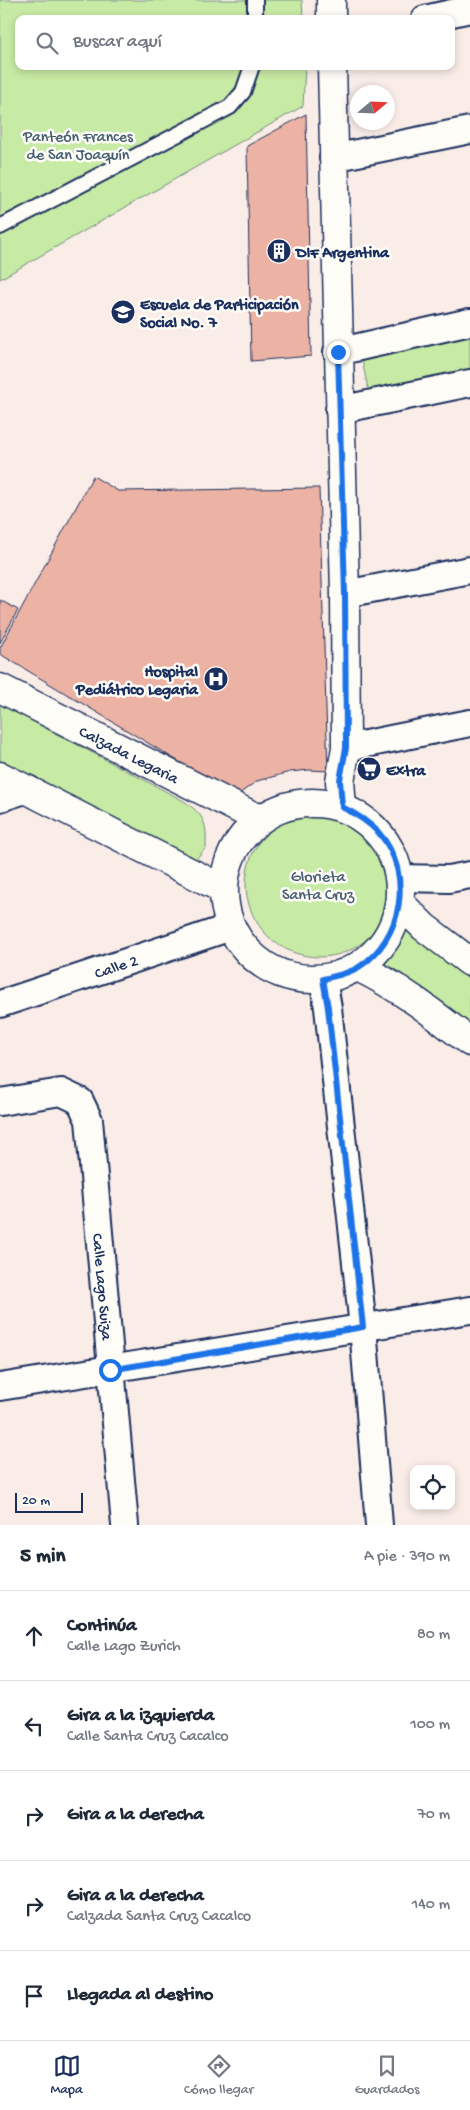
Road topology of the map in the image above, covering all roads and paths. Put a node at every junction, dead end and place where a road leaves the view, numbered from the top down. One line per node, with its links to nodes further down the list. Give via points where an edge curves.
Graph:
1 (255, 0): 4 (lane)
2 (331, 0): 5 (main road)
3 (470, 9): 6 (street)
4 (254, 15)
5 (331, 15)
6 (443, 15)
7 (251, 70): 11 (lane, via 243,92 230,107)
8 (332, 70): 10 (main road)
9 (470, 130): 10 (street)
10 (333, 158): 13 (main road)
11 (0, 227)
12 (470, 322): 13 (street)
13 (338, 352): 15 (main road)
14 (470, 383): 15 (street)
15 (339, 410): 17 (main road)
16 (470, 570): 17 (street)
17 (345, 594): 20 (main road)
18 (0, 688): 25 (main road, Calzada Legaria)
19 (470, 723): 20 (street)
20 (346, 748): 23 (main road)
21 (0, 776): 22 (main road)
22 (28, 789): 24 (street); 27 (main road)
23 (334, 796): 25 (main road, via 288,805); 28 (main road, via 380,834 396,862)
24 (0, 798)
25 (259, 819): 27 (main road, via 233,850)
26 (470, 875): 28 (street)
27 (223, 889): 29 (main road)
28 (399, 891): 30 (main road, via 424,927); 31 (main road, via 395,922 386,940)
29 (231, 927): 32 (main road, via 246,951 269,968 295,978); 33 (street, Calle 2)
30 (470, 962)
31 (358, 967): 32 (main road); 34 (main road, via 408,994)
32 (323, 979): 37 (street)
33 (0, 1004)
34 (470, 1042)
35 (0, 1102): 38 (street, Calle Lago Suiza, via 61,1092 80,1101 89,1120)
36 (470, 1310): 37 (street)
37 (363, 1327): 38 (street); 41 (street)
38 (110, 1370): 39 (street); 40 (street, Calle Lago Suiza)
39 (0, 1387)
40 (125, 1525)
41 (379, 1525)

